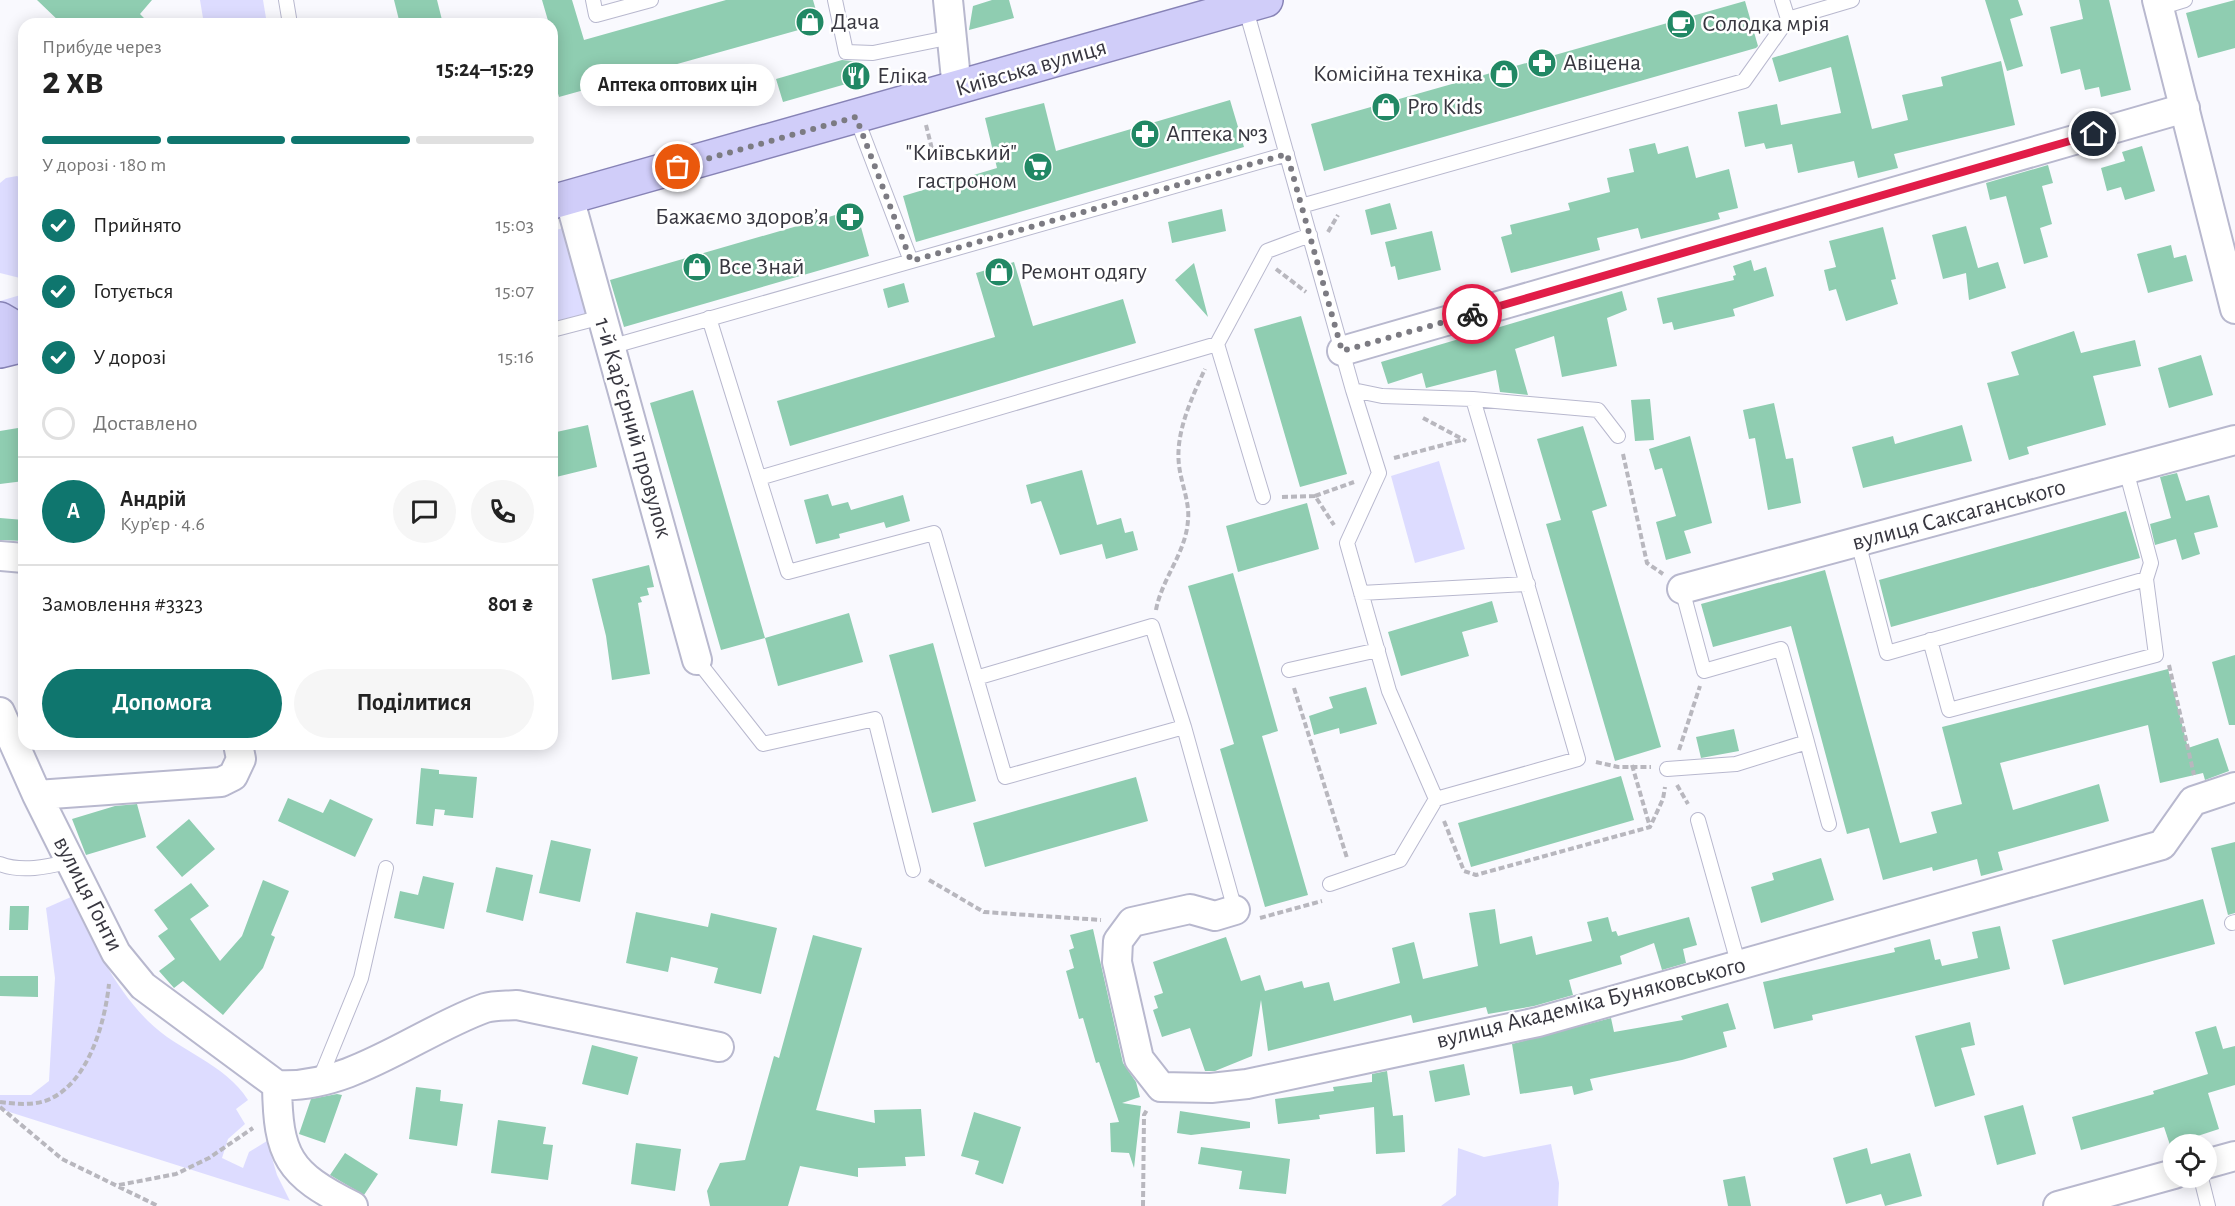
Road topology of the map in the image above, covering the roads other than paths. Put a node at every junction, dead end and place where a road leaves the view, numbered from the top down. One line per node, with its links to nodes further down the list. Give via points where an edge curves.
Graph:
1 (286, 0): 10 (lane)
2 (593, 0): 3 (lane, via 596,15)
3 (651, 0)
4 (835, 0): 12 (lane, via 846,52 873,53)
5 (948, 0): 12 (street)
6 (1782, 0): 11 (lane)
7 (1852, 0): 11 (lane)
8 (1259, 2): 13 (main road, Київська вулиця); 16 (lane)
9 (2167, 3): 14 (street)
10 (289, 18)
11 (1788, 19): 19 (lane, via 1744,81)
12 (952, 37): 13 (street)
13 (957, 89): 15 (main road, Київська вулиця)
14 (2185, 108): 22 (street); 32 (street)
15 (856, 117): 17 (main road, Київська вулиця); 21 (lane)
16 (1287, 154): 19 (lane); 21 (lane)
17 (558, 200)
18 (558, 203): 23 (street, 1-й Карʼєрний провулок)
19 (1302, 206): 20 (lane)
20 (1310, 235): 28 (lane, via 1268,251); 32 (lane)
21 (911, 261): 24 (lane)
22 (2235, 309)
23 (602, 317): 26 (lane); 30 (street, 1-й Карʼєрний провулок)
24 (709, 318): 30 (lane); 38 (lane)
25 (0, 319): 27 (main road)
26 (558, 328)
27 (18, 330)
28 (1217, 344): 38 (lane); 39 (lane)
29 (18, 346): 31 (main road)
30 (610, 347): 49 (street, 1-й Карʼєрний провулок)
31 (0, 351)
32 (1342, 351): 33 (lane)
33 (1353, 390): 34 (lane, via 1382,396); 46 (lane, via 1377,468 1347,543)
34 (1473, 399): 35 (lane, via 1598,410); 44 (lane)
35 (1618, 436)
36 (2235, 440): 37 (street, вулиця Саксаганського)
37 (2126, 470): 40 (street, вулиця Саксаганського); 43 (lane, via 2151,563)
38 (759, 478): 51 (lane, via 788,572 934,533)
39 (1263, 497)
40 (1858, 542): 45 (street, вулиця Саксаганського); 47 (lane, via 1887,653)
41 (0, 556): 42 (street)
42 (18, 558)
43 (2146, 579): 47 (lane); 47 (lane, via 2156,655 1949,710)
44 (1528, 584): 46 (lane); 59 (lane, via 1578,759)
45 (1682, 589): 54 (lane, via 1704,671 1781,649)
46 (1361, 593): 48 (lane)
47 (1930, 640)
48 (1378, 650): 50 (lane); 59 (lane, via 1389,691)
49 (697, 660): 65 (lane, via 763,744 875,719)
50 (1289, 670)
51 (976, 678): 53 (lane, via 1005,777); 53 (lane, via 1152,626)
52 (0, 712): 58 (street, вулиця Гонти)
53 (1185, 728): 67 (lane)
54 (1807, 742): 56 (lane, via 1736,764); 61 (lane)
55 (239, 750): 58 (street, via 241,759 233,776 221,782)
56 (1667, 770)
57 (2235, 787): 68 (street, вулиця Академіка Буняковського, via 2193,801 2162,845)
58 (37, 795): 62 (street, вулиця Гонти)
59 (1436, 799): 66 (lane, via 1400,860)
60 (1698, 820): 68 (lane)
61 (1829, 824)
62 (72, 861): 63 (lane, via 44,867); 71 (street, вулиця Гонти, via 116,953 143,986)
63 (0, 864)
64 (386, 868): 70 (lane, via 361,978)
65 (913, 870)
66 (1330, 884)
67 (1235, 910): 68 (street, вулиця Академіка Буняковського, via 1215,916 1190,909 1132,922 1118,941 1117,962 1139,1059 1161,1087 1246,1083 1538,1022)
68 (1739, 966)
69 (719, 1047): 70 (street, via 517,1005 487,1008)
70 (318, 1083): 71 (street)
71 (277, 1085): 76 (street, via 278,1127 287,1158 320,1190)
72 (2235, 1156): 73 (street)
73 (2217, 1161)
74 (2163, 1177): 77 (street)
75 (2204, 1188): 78 (lane)
76 (353, 1206)
77 (2058, 1206)
78 (2208, 1206)

